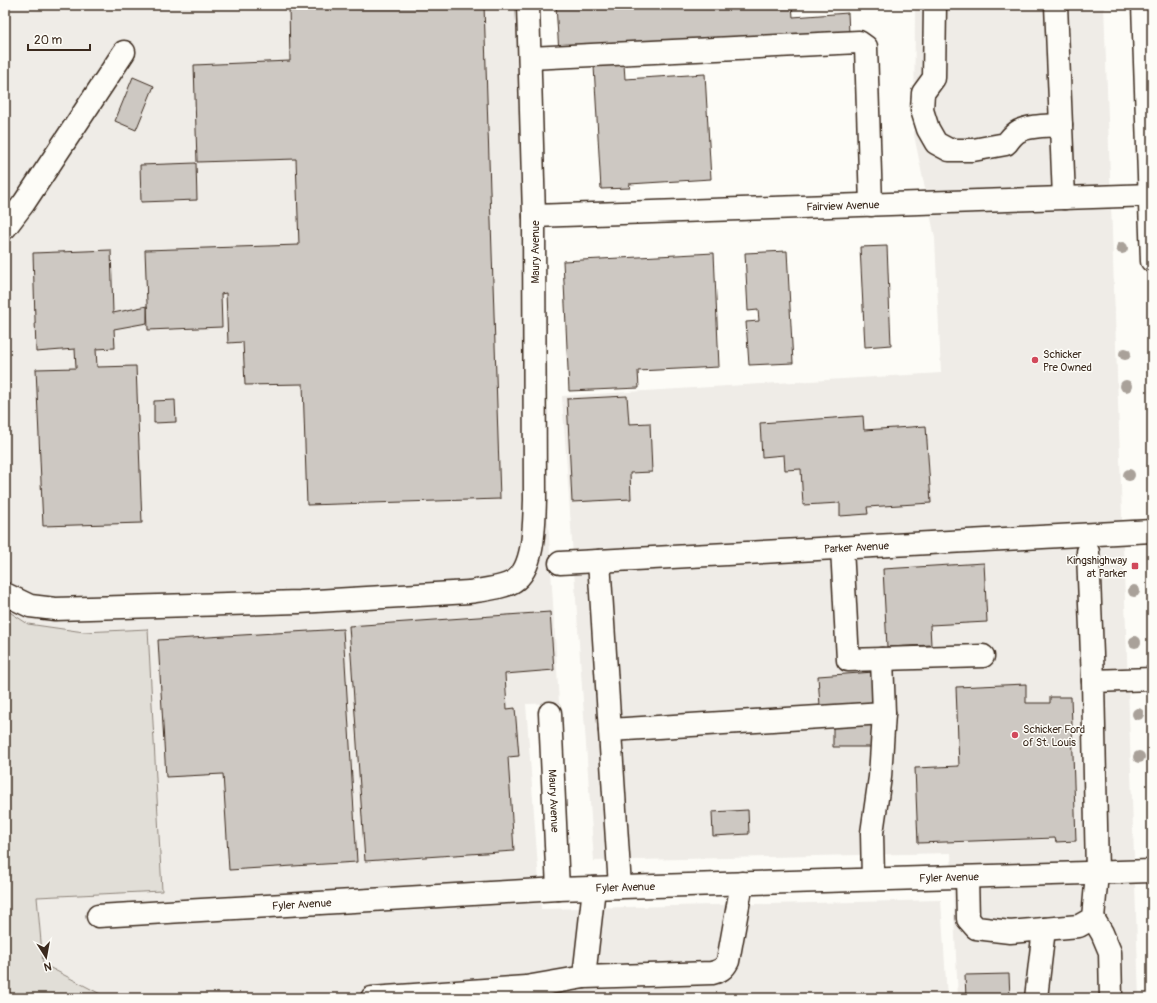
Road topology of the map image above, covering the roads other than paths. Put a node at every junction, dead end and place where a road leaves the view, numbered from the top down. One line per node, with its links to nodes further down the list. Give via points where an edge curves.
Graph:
1 (528, 5): 7 (street, Maury Avenue)
2 (935, 5): 8 (street, via 934,78 923,93 922,110 928,129 936,142 949,150 973,150 1006,144 1020,130)
3 (1056, 5): 8 (street)
4 (1144, 5): 6 (street)
5 (124, 52): 13 (street)
6 (1149, 53): 9 (street)
7 (530, 58): 11 (street, via 860,42 866,47); 12 (street, Maury Avenue)
8 (1061, 125): 10 (street)
9 (1151, 195): 10 (street, Fairview Avenue); 14 (street)
10 (1064, 198): 11 (street, Fairview Avenue)
11 (871, 205): 12 (street, Fairview Avenue)
12 (534, 216): 20 (street, Maury Avenue, via 535,500 530,554 524,570 514,581 497,588 469,592 299,602 55,609 30,606)
13 (5, 228)
14 (1152, 261)
15 (1152, 531): 16 (street, Parker Avenue)
16 (842, 548): 18 (street, Parker Avenue); 22 (street, via 848,660)
17 (1088, 552): 24 (street)
18 (599, 561): 19 (street, Parker Avenue); 27 (street)
19 (560, 563)
20 (5, 594)
21 (983, 656): 22 (street)
22 (882, 659): 26 (street)
23 (1152, 679): 24 (street)
24 (1092, 681): 29 (street)
25 (550, 713): 35 (street, Maury Avenue)
26 (884, 713): 27 (street); 31 (street, via 880,777 872,833)
27 (610, 730): 33 (street)
28 (1152, 871): 29 (street, Fyler Avenue)
29 (1097, 873): 30 (street, Fyler Avenue); 37 (street)
30 (967, 877): 31 (street, Fyler Avenue); 38 (street, via 968,919 976,928 1010,932)
31 (873, 880): 32 (street, Fyler Avenue)
32 (742, 883): 33 (street, Fyler Avenue); 39 (street, via 728,961 719,971)
33 (620, 887): 34 (street, Fyler Avenue)
34 (594, 888): 35 (street, Fyler Avenue); 39 (street)
35 (558, 889): 36 (street, Fyler Avenue)
36 (98, 916)
37 (1093, 918): 38 (street, via 1079,926); 42 (street, via 1110,952)
38 (1044, 929): 41 (street)
39 (584, 977): 40 (street, via 526,987)
40 (372, 998)
41 (1036, 998)
42 (1111, 998)

